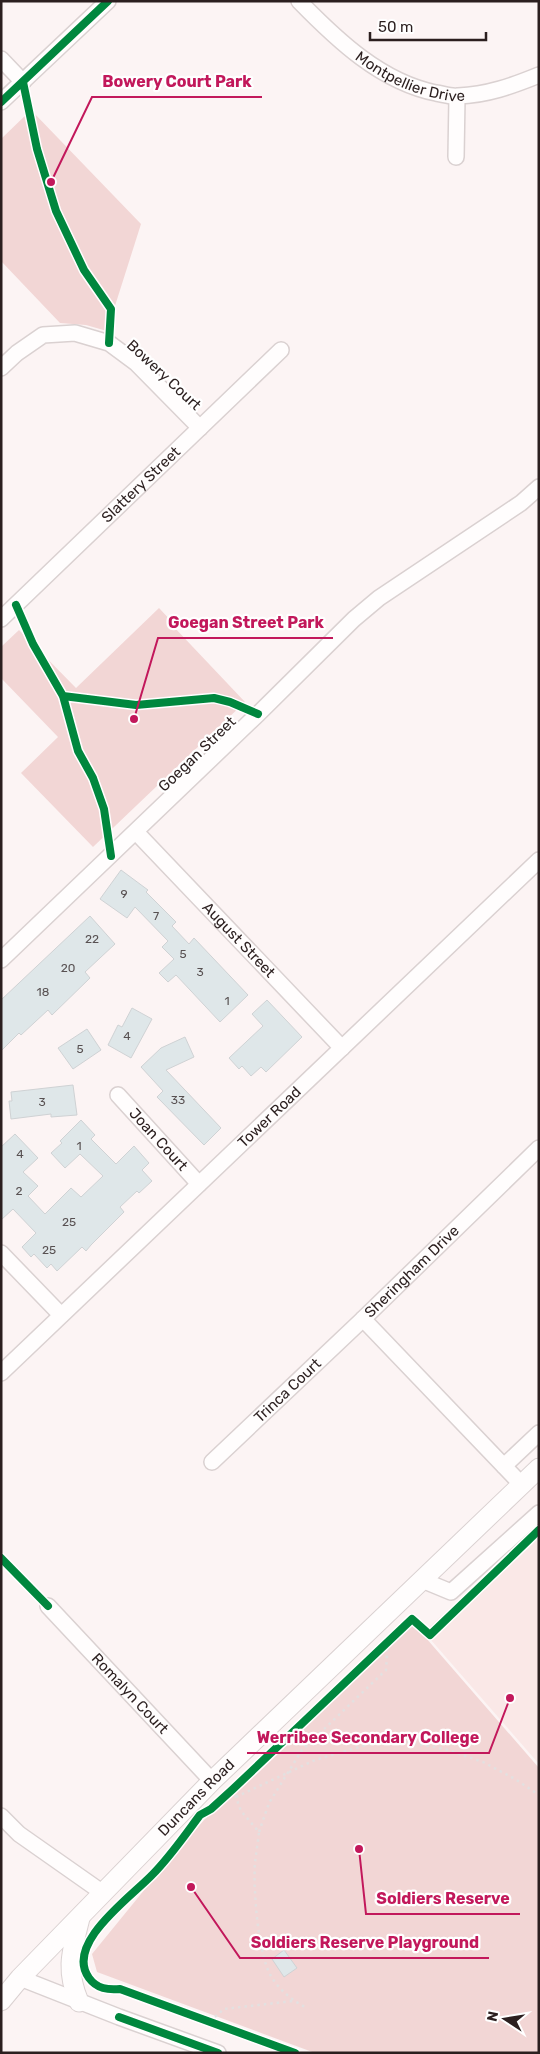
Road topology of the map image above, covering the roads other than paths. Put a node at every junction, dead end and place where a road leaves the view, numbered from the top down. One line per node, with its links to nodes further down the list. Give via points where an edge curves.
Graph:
1 (108, 1): 5 (street)
2 (299, 1): 6 (street, Montpellier Drive, via 327,30 383,74 418,89)
3 (1, 59): 5 (street)
4 (539, 75): 6 (street, Montpellier Drive, via 500,90)
5 (23, 82): 7 (street)
6 (457, 97): 8 (street)
7 (1, 102)
8 (456, 157)
9 (281, 350): 11 (street, Slattery Street)
10 (1, 368): 11 (street, Bowery Court, via 43,335 75,333 108,343 136,363)
11 (200, 428): 13 (street, Slattery Street)
12 (539, 487): 14 (street, Goegan Street, via 521,503 354,618)
13 (1, 619)
14 (136, 832): 16 (street, Goegan Street); 17 (street, August Street)
15 (539, 860): 17 (street, Tower Road)
16 (1, 960)
17 (342, 1048): 20 (street, Tower Road)
18 (118, 1095): 20 (street, Joan Court)
19 (539, 1148): 23 (street, Sheringham Drive)
20 (199, 1184): 22 (street, Tower Road)
21 (1, 1253): 22 (street)
22 (61, 1315): 24 (street, Tower Road)
23 (364, 1319): 26 (street, Trinca Court); 27 (street, Sheringham Drive)
24 (1, 1373)
25 (539, 1433): 27 (street)
26 (212, 1462)
27 (504, 1466): 29 (street, Sheringham Drive)
28 (539, 1468): 29 (main road, Duncans Road)
29 (522, 1485): 31 (main road, Duncans Road)
30 (539, 1513): 31 (street, via 451,1592)
31 (422, 1580): 33 (main road, Duncans Road)
32 (48, 1606): 33 (street, Romalyn Court)
33 (212, 1781): 35 (main road, Duncans Road)
34 (1, 1816): 35 (street, via 19,1834)
35 (103, 1893): 36 (main road, Duncans Road)
36 (80, 1917): 37 (main road, Duncans Road); 39 (main road, via 70,1970)
37 (20, 1978): 38 (main road, Duncans Road); 39 (street)
38 (1, 2001)
39 (79, 2002): 40 (street)
40 (200, 2050): 41 (street)
41 (218, 2053)

